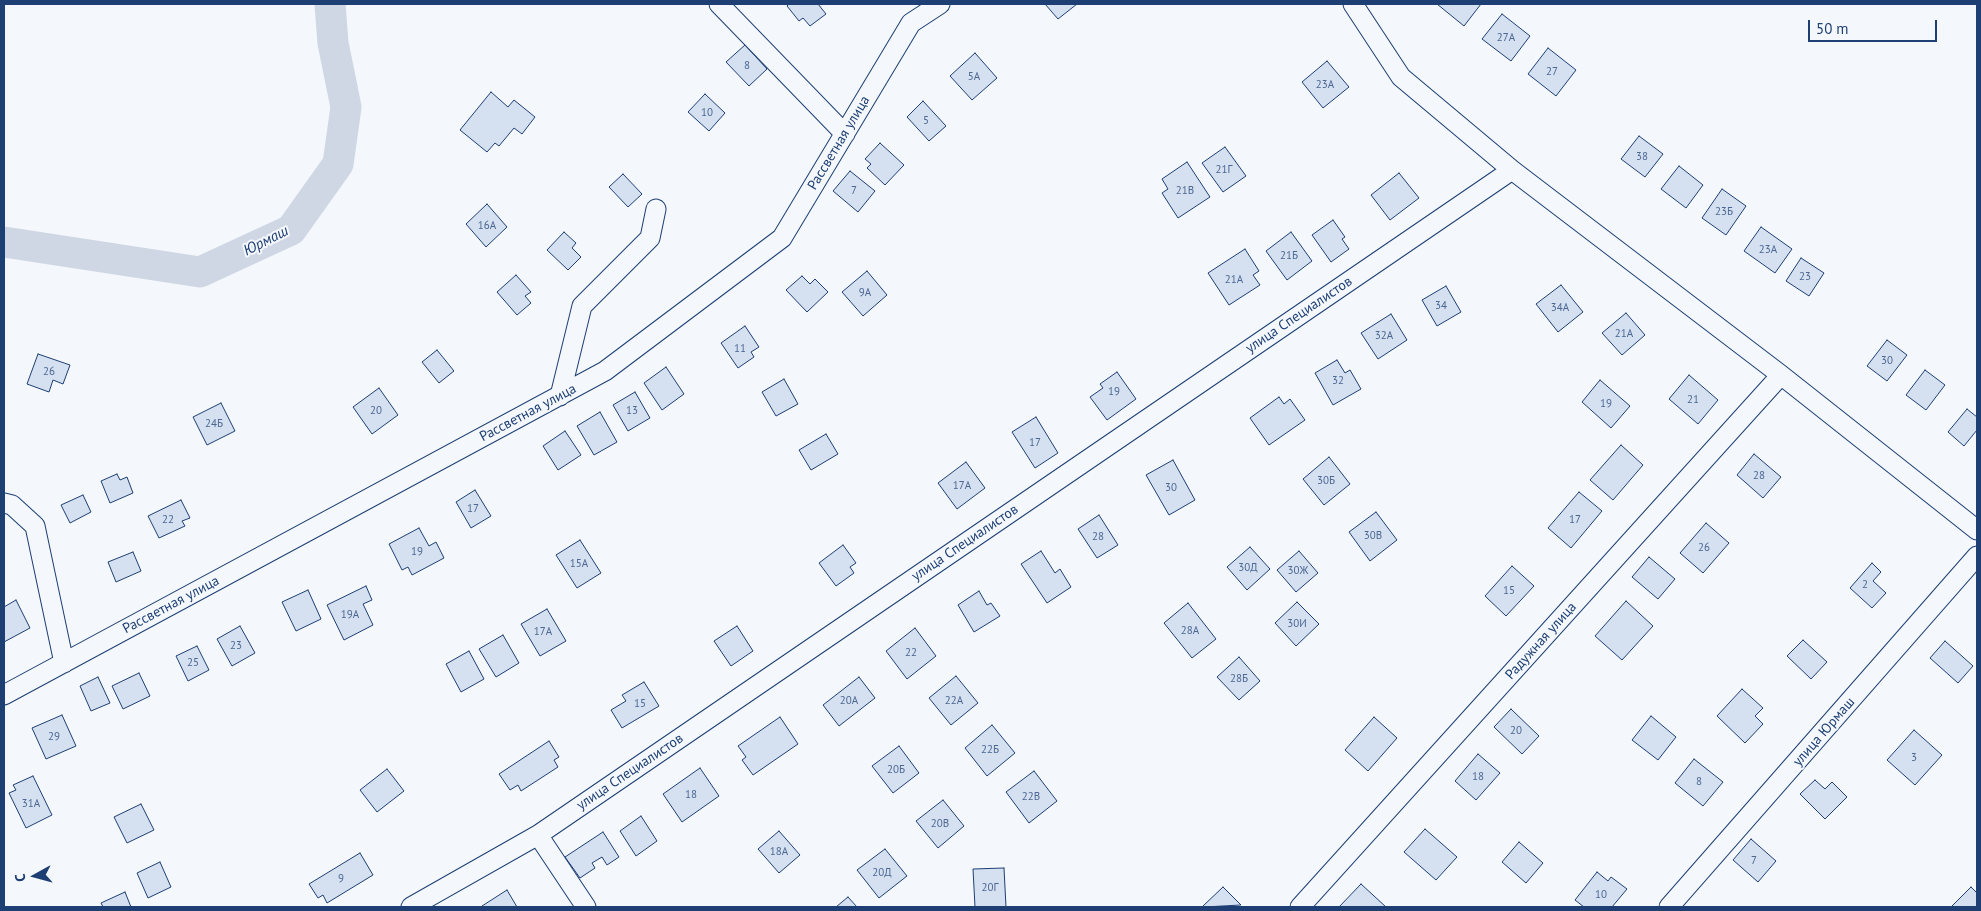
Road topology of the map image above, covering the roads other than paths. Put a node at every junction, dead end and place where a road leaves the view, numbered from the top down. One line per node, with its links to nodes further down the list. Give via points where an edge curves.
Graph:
1 (719, 4): 4 (street)
2 (940, 4): 4 (street, Рассветная улица, via 911,23)
3 (1353, 4): 5 (street, via 1401,77)
4 (845, 134): 8 (street, Рассветная улица, via 782,238 606,371)
5 (1512, 170): 7 (street); 14 (street, улица Специалистов)
6 (656, 209): 8 (street, via 650,238 582,306)
7 (1782, 374): 10 (street); 17 (street, Радужная улица)
8 (560, 396): 12 (street, Рассветная улица)
9 (4, 503): 12 (street, via 12,505 35,526)
10 (1977, 530)
11 (1977, 556): 18 (street, улица Юрмаш)
12 (64, 663): 13 (street, Рассветная улица)
13 (4, 695)
14 (538, 835): 15 (street, улица Специалистов); 16 (street)
15 (411, 907)
16 (586, 907)
17 (1300, 907)
18 (1669, 907)

